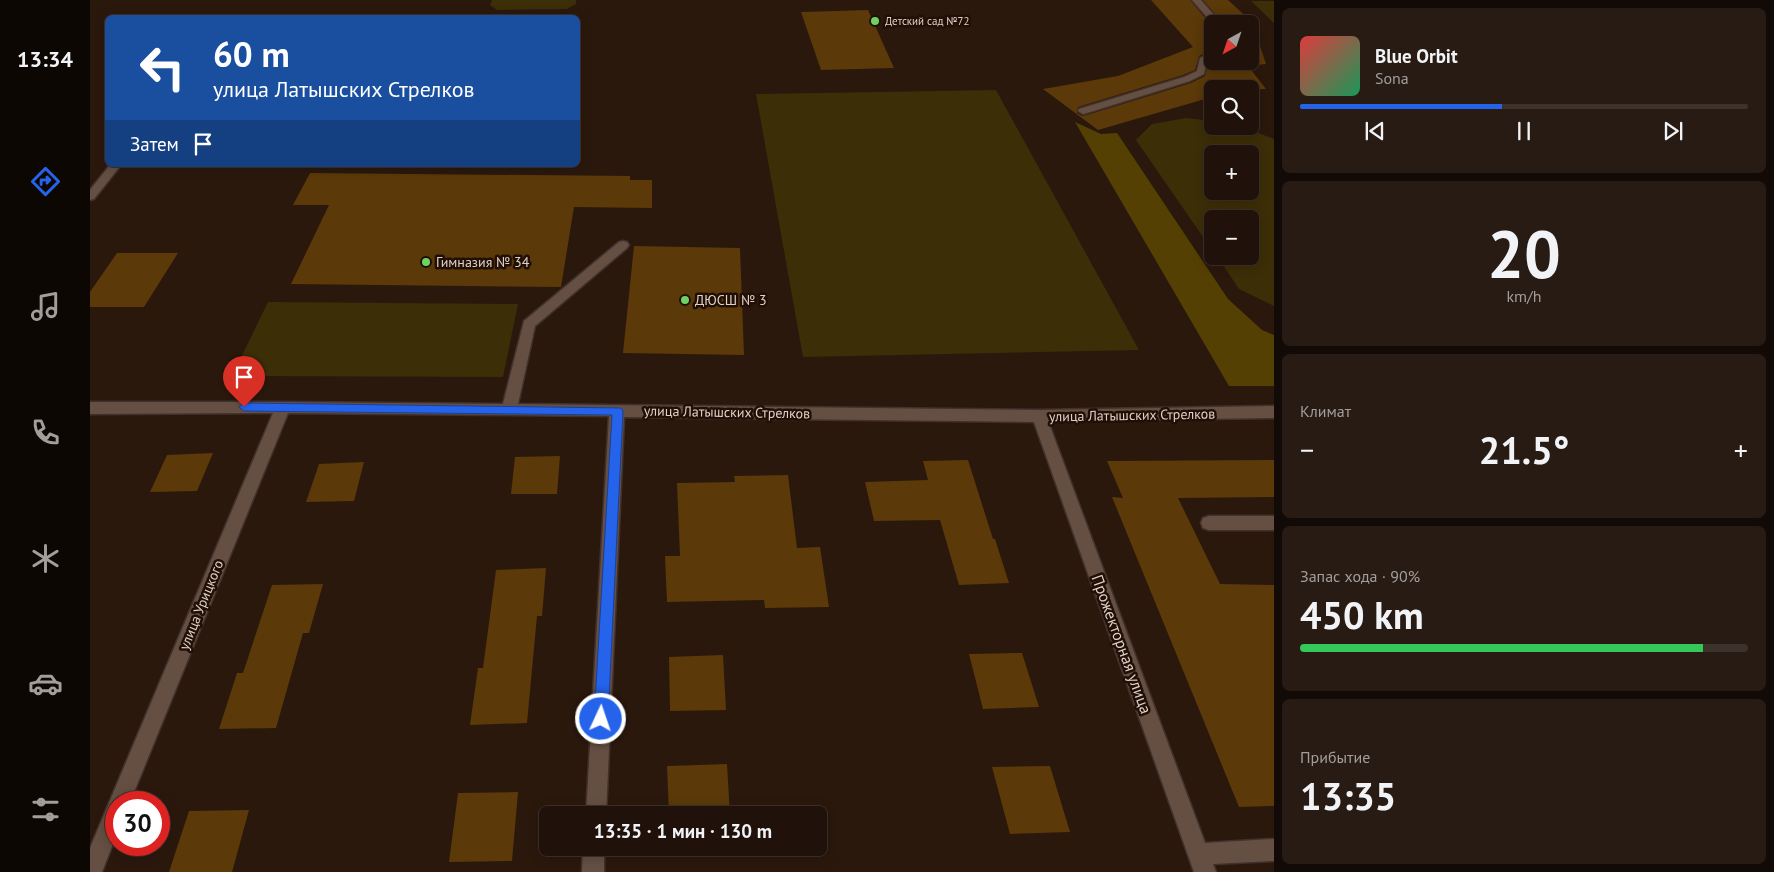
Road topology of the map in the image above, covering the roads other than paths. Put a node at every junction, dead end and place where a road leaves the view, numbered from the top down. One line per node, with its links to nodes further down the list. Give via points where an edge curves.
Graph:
1 (1196, 0): 2 (street)
2 (1210, 15)
3 (1204, 59): 4 (street, via 1201,72 1187,79)
4 (1083, 111)
5 (114, 167): 6 (street)
6 (90, 197)
7 (623, 245): 10 (street, via 529,324)
8 (283, 407): 9 (street, улица Латышских Стрелков); 10 (street, улица Латышских Стрелков); 16 (street, улица Урицкого)
9 (90, 408)
10 (509, 410): 11 (street, улица Латышских Стрелков)
11 (617, 411): 13 (street, улица Латышских Стрелков); 17 (street)
12 (1274, 412): 13 (street, улица Латышских Стрелков)
13 (1039, 416): 21 (street, Прожекторная улица)
14 (1209, 523): 15 (street)
15 (1274, 523)
16 (125, 791)
17 (596, 806)
18 (105, 838): 22 (street)
19 (1274, 850): 21 (street)
20 (593, 856): 23 (street)
21 (1201, 863)
22 (91, 872)
23 (592, 872)

